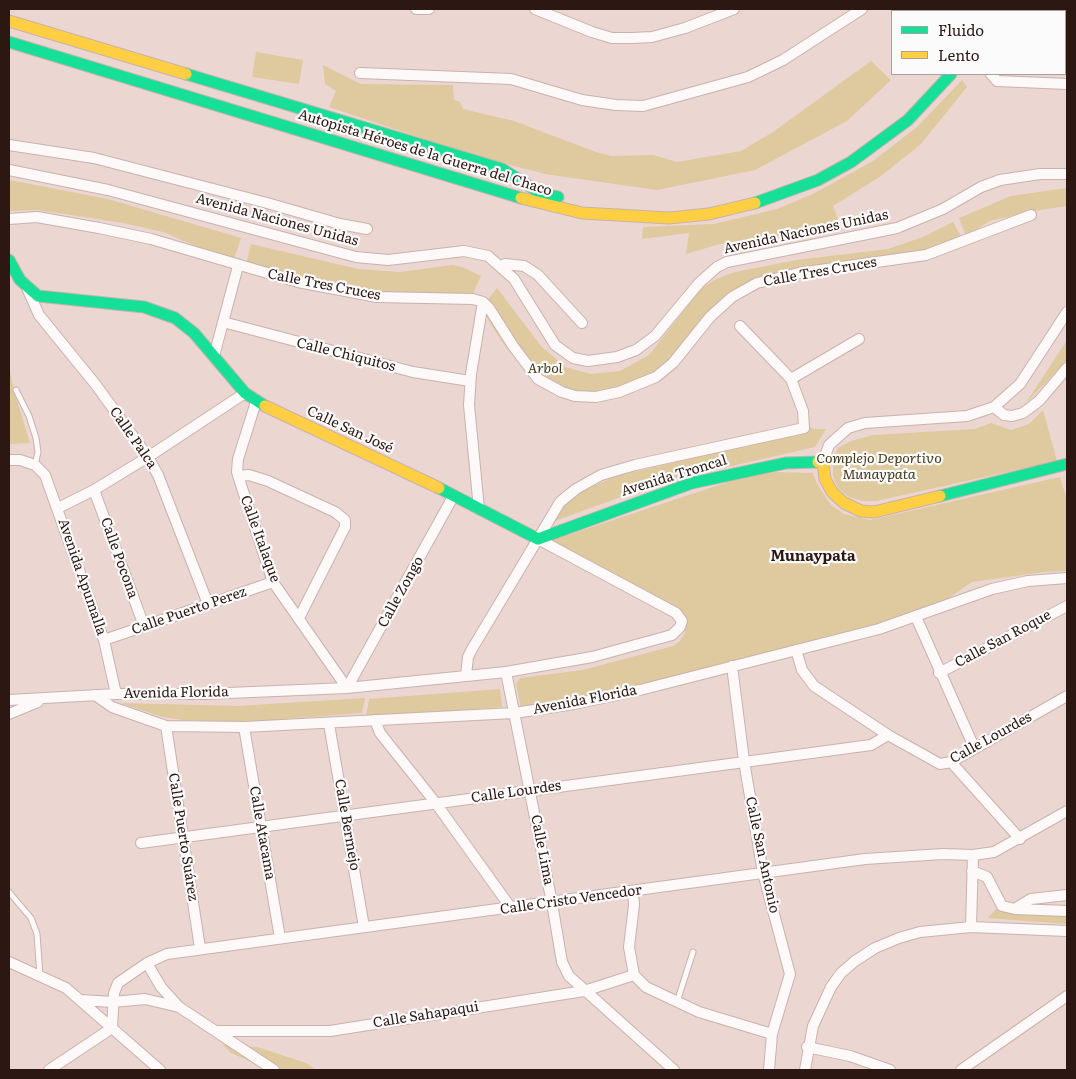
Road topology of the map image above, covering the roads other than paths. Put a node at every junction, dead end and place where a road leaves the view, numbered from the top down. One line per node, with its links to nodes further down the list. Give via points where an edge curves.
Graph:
1 (416, 9): 2 (street)
2 (429, 9)
3 (535, 9): 4 (street, via 612,38 633,38 652,37 685,28)
4 (734, 9)
5 (862, 9): 8 (street, via 783,60 748,77 643,106 582,100 511,79)
6 (9, 21): 9 (main road, Autopista Héroes de la Guerra del Chaco, via 502,169 542,194 623,207 670,207 744,195 813,169 875,132)
7 (9, 42): 10 (main road, Autopista Héroes de la Guerra del Chaco, via 499,193 582,213 624,217 668,218 709,214 747,206 818,180 882,141 908,120)
8 (360, 73)
9 (936, 75)
10 (950, 75)
11 (992, 75): 12 (street, via 997,81)
12 (1067, 84)
13 (9, 144): 18 (street, via 94,158)
14 (9, 170): 21 (street, Avenida Naciones Unidas, via 117,192 356,257 388,260 464,250 488,256)
15 (1067, 174): 21 (street, Avenida Naciones Unidas, via 1000,180 897,228 727,262 699,283 655,336 636,350 604,360 573,358 555,345 514,279)
16 (1030, 215): 23 (street, Calle Tres Cruces, via 926,255 807,272 757,283 710,317 674,363 656,377 619,392 596,397 562,392 538,379)
17 (9, 219): 20 (street, Calle Tres Cruces, via 37,217 99,228)
18 (368, 229)
19 (9, 260): 22 (main road)
20 (238, 266): 23 (street, Calle Tres Cruces, via 298,282 377,297 458,297); 25 (street)
21 (502, 266): 26 (street, via 524,266 538,275)
22 (26, 288): 29 (main road, Calle San José, via 50,299 144,306 162,312 194,333); 37 (street, Calle Palca, via 39,315)
23 (484, 302): 32 (street)
24 (1067, 312): 36 (street, via 1020,384)
25 (223, 322): 29 (street); 32 (street, Calle Chiquitos, via 413,372)
26 (582, 322)
27 (740, 326): 31 (street)
28 (859, 339): 31 (street)
29 (214, 356): 34 (main road, Calle San José)
30 (1067, 368): 36 (street, via 1039,402 1023,413 1012,416)
31 (791, 379): 47 (street, via 803,411 804,428 601,475 560,502)
32 (470, 381): 46 (street, via 469,405)
33 (16, 390): 41 (lane, via 36,438 38,452)
34 (245, 393): 35 (main road, Calle San José); 37 (street)
35 (256, 402): 42 (street, Calle Italaque, via 238,459); 44 (main road, Calle San José)
36 (994, 407): 39 (street, via 967,416 865,423 848,428 829,445)
37 (148, 456): 43 (street); 50 (street, Calle Palca)
38 (9, 460): 41 (street)
39 (823, 462): 40 (main road, via 825,479 832,492 844,503 861,511 874,512); 47 (main road, Avenida Troncal, via 786,463 692,483)
40 (1067, 464)
41 (35, 465): 45 (street, Avenida Apumalla, via 45,475)
42 (238, 476): 49 (street, Calle Italaque); 53 (street, via 249,475 268,481 335,512 345,520 345,527)
43 (94, 490): 45 (street); 54 (street, Calle Pocona)
44 (454, 496): 46 (main road, Calle San José); 62 (street, Calle Zongo)
45 (58, 508): 56 (street, Avenida Apumalla)
46 (479, 509): 47 (main road, Calle San José)
47 (538, 539): 55 (street, Calle San José, via 676,614 682,621); 61 (street, via 472,648)
48 (1067, 578): 52 (street, Avenida Florida, via 1028,581 992,589 952,601)
49 (273, 582): 50 (street, Calle Puerto Perez); 53 (street, Calle Italaque)
50 (208, 604): 54 (street, Calle Puerto Perez)
51 (1067, 606): 60 (street, Calle San Roque)
52 (916, 617): 57 (street, Avenida Florida); 60 (street)
53 (299, 618): 62 (street, Calle Italaque)
54 (144, 626): 56 (street, Calle Puerto Perez)
55 (672, 635): 59 (street, Avenida Florida, via 592,657)
56 (104, 640): 63 (street, Avenida Apumalla)
57 (796, 650): 58 (street, Avenida Florida); 74 (street, Calle Lourdes, via 802,670 814,686)
58 (732, 666): 69 (street, Avenida Florida, via 621,694); 76 (street, Calle San Antonio)
59 (506, 672): 61 (street, Avenida Florida); 69 (street, Calle Lima)
60 (939, 673): 75 (street)
61 (466, 675): 62 (street, Avenida Florida)
62 (347, 688): 63 (street, Avenida Florida)
63 (116, 694): 64 (street, Avenida Florida)
64 (95, 695): 66 (street, Avenida Florida); 72 (street, Avenida Florida, via 112,707)
65 (1067, 696): 75 (street, Calle Lourdes)
66 (49, 699): 67 (street, Avenida Florida); 68 (street)
67 (9, 700)
68 (9, 714)
69 (514, 714): 70 (street, Avenida Florida); 78 (street, Calle Lima)
70 (375, 720): 71 (street, Avenida Florida); 79 (street, via 380,734)
71 (329, 724): 73 (street, Avenida Florida); 81 (street, Calle Bermejo)
72 (166, 726): 73 (street, Avenida Florida); 83 (street, Calle Puerto Suárez)
73 (244, 727): 82 (street, Calle Atacama)
74 (888, 735): 76 (street, Calle Lourdes, via 871,745); 77 (street, Calle Lourdes, via 940,764)
75 (974, 747): 77 (street, Calle Lourdes)
76 (744, 761): 78 (street, Calle Lourdes); 88 (street, Calle San Antonio)
77 (951, 762): 84 (street)
78 (530, 790): 79 (street, Calle Lourdes); 92 (street, Calle Lima)
79 (435, 802): 81 (street, Calle Lourdes); 93 (street)
80 (1067, 811): 84 (street, Calle Cristo Vencedor)
81 (345, 815): 82 (street, Calle Lourdes); 97 (street, Calle Bermejo)
82 (260, 826): 83 (street, Calle Lourdes); 99 (street, Calle Atacama)
83 (183, 837): 85 (street, Calle Lourdes); 100 (street, Calle Puerto Suárez)
84 (1020, 839): 86 (street, Calle Cristo Vencedor, via 994,852)
85 (141, 843)
86 (973, 855): 87 (street); 88 (street, Calle Cristo Vencedor, via 902,856)
87 (972, 871): 94 (street, via 987,877 1002,906); 96 (street)
88 (763, 873): 90 (street, Calle Cristo Vencedor); 114 (street, Calle San Antonio, via 790,974)
89 (9, 892): 105 (lane, via 31,918 37,934)
90 (633, 892): 92 (street, Calle Cristo Vencedor); 104 (street, via 628,947)
91 (1067, 895): 94 (street, via 1031,899)
92 (552, 903): 93 (street, Calle Cristo Vencedor); 106 (street, Calle Lima, via 562,962 569,976)
93 (511, 908): 97 (street, Calle Cristo Vencedor)
94 (1014, 908): 95 (street)
95 (1067, 911)
96 (971, 926): 98 (street); 115 (street, via 898,938 855,961 831,987)
97 (364, 927): 99 (street, Calle Cristo Vencedor)
98 (1067, 931)
99 (280, 938): 100 (street, Calle Cristo Vencedor)
100 (200, 948): 103 (street, Calle Cristo Vencedor, via 167,954)
101 (694, 952): 110 (lane)
102 (9, 962): 105 (street)
103 (147, 963): 109 (street, Calle Cristo Vencedor, via 118,983); 111 (street)
104 (634, 974): 106 (street, Calle Sahapaqui); 110 (street, via 646,987)
105 (40, 976): 108 (street, via 66,988)
106 (584, 991): 113 (street, Calle Sahapaqui, via 330,1030); 119 (street, Calle Lima)
107 (1067, 996): 123 (street)
108 (81, 1000): 109 (street); 112 (street)
109 (113, 1002): 111 (street, via 145,999); 112 (street, Calle Cristo Vencedor)
110 (677, 1002): 114 (street)
111 (179, 1008): 113 (street)
112 (112, 1028): 116 (street); 117 (street)
113 (215, 1031): 118 (street)
114 (772, 1034): 120 (street, Calle San Antonio)
115 (807, 1047): 121 (street); 122 (street, via 850,1056)
116 (49, 1070)
117 (160, 1070)
118 (274, 1070)
119 (674, 1070)
120 (769, 1070)
121 (805, 1070)
122 (890, 1070)
123 (961, 1070)

